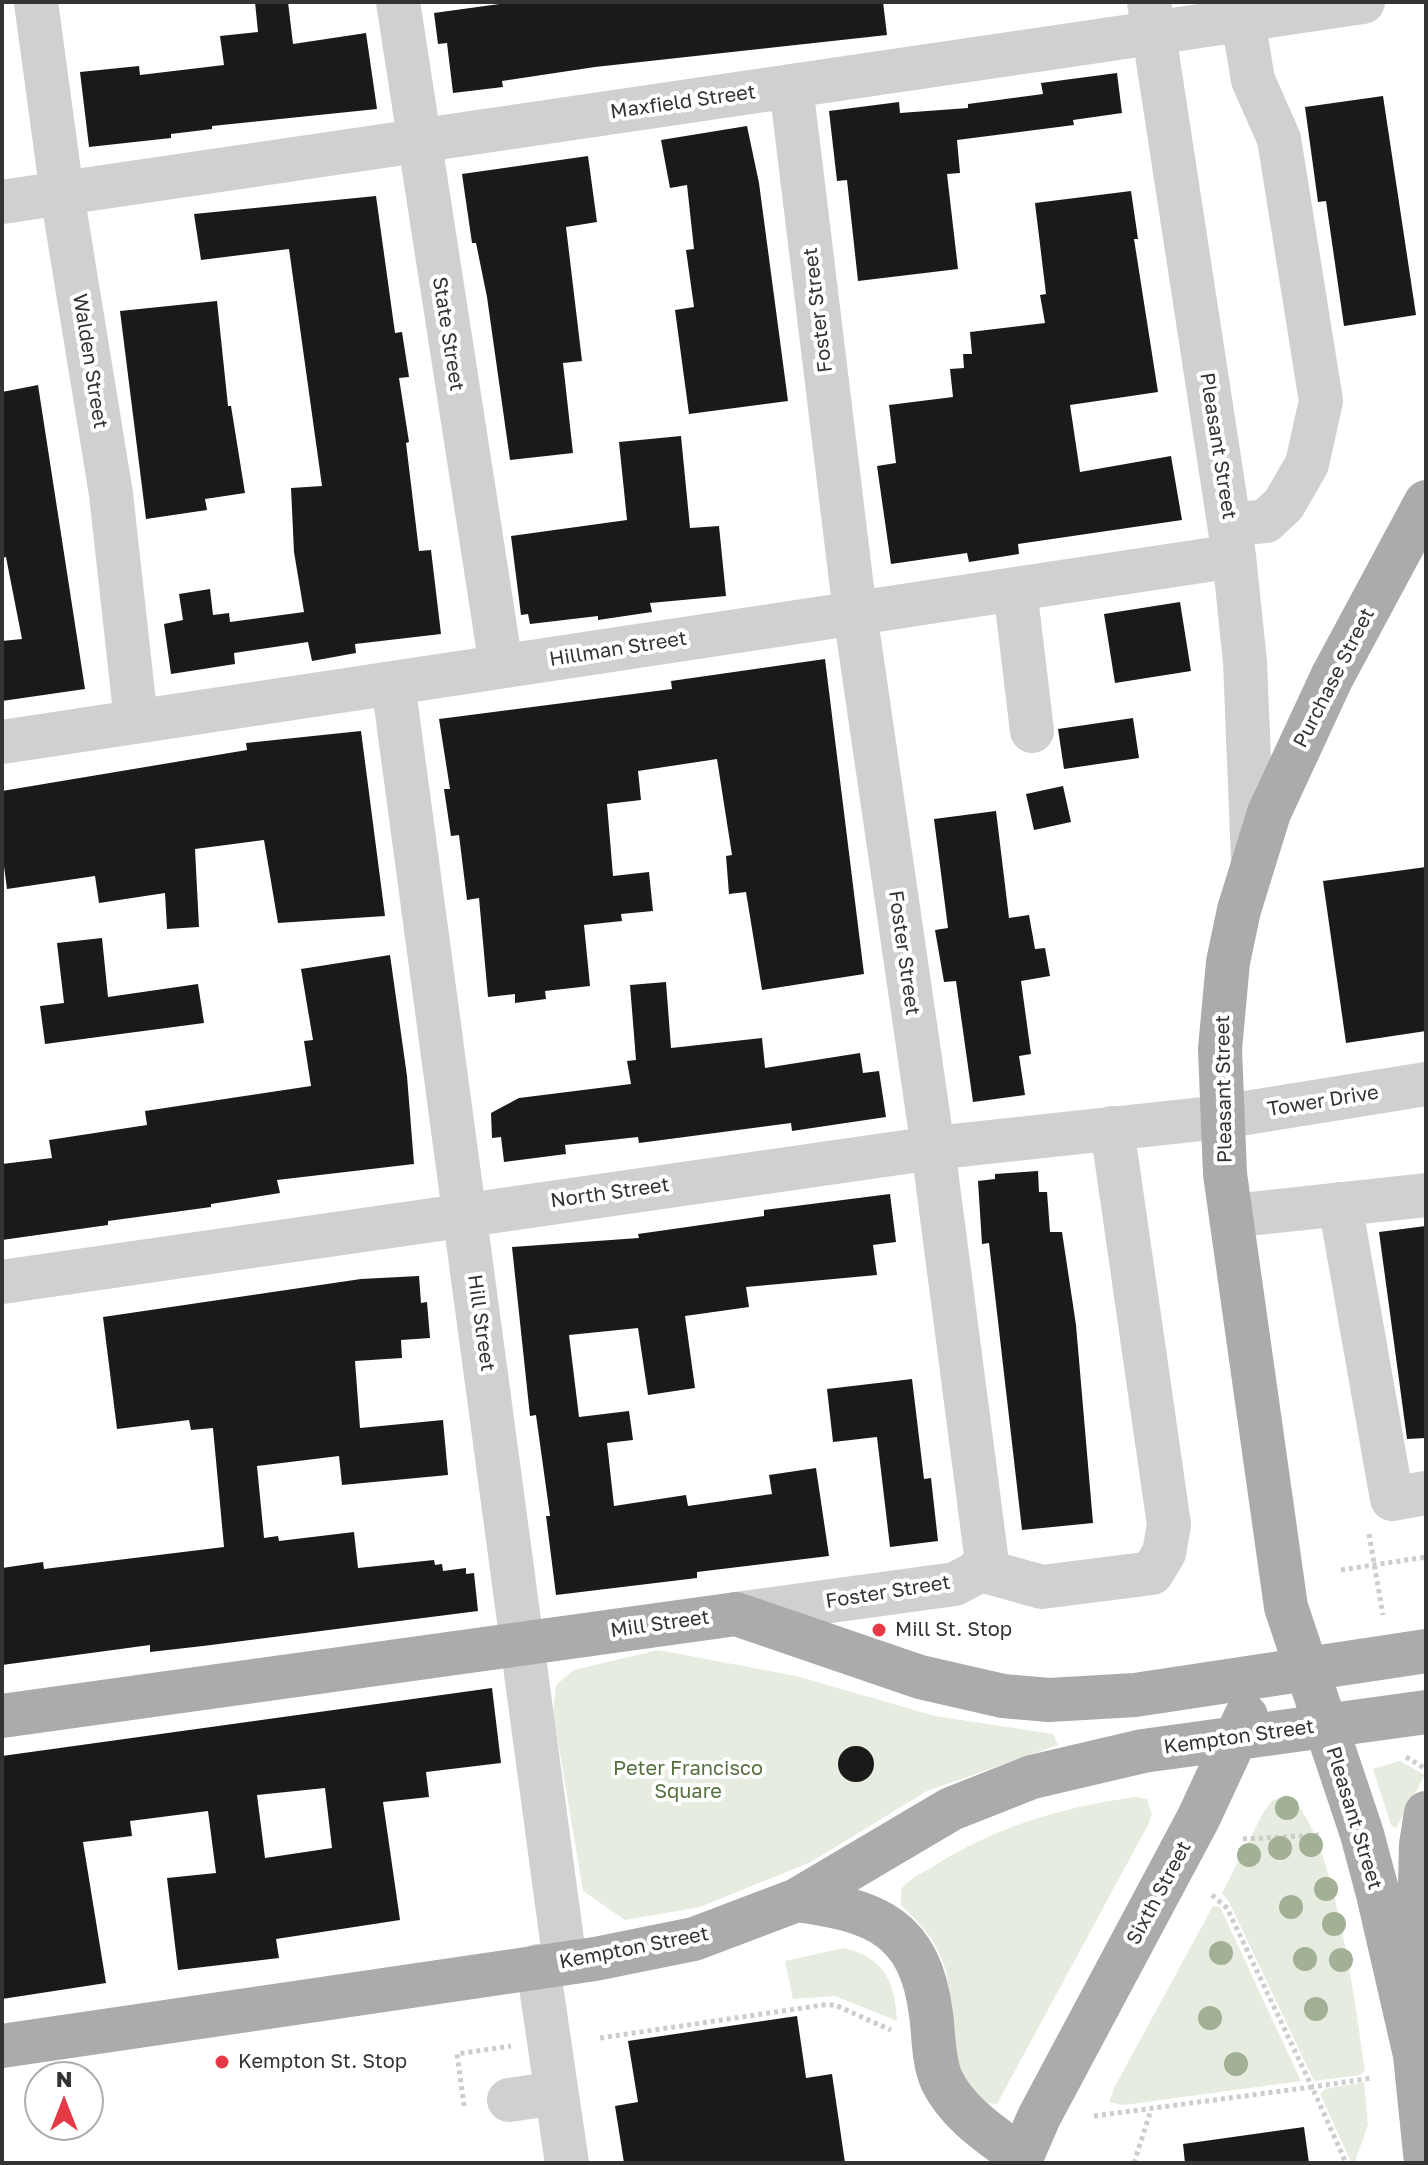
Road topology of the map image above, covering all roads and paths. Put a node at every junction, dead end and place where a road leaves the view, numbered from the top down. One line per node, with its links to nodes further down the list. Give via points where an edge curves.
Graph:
1 (36, 2): 8 (street, Walden Street)
2 (398, 2): 7 (street, State Street)
3 (1363, 2): 5 (street, Maxfield Street)
4 (1152, 18): 5 (street, Maxfield Street); 6 (street, Maxfield Street); 11 (street, Pleasant Street)
5 (1243, 20): 11 (street, Hillman Street, via 1253,80 1279,139 1321,401 1307,464 1284,504)
6 (791, 86): 7 (street, Maxfield Street); 13 (street, Foster Street)
7 (418, 141): 8 (street, Maxfield Street); 14 (street, State Street)
8 (62, 194): 9 (street, Maxfield Street); 16 (street, Walden Street, via 111,494)
9 (2, 202)
10 (1426, 502): 19 (main road, Purchase Street, via 1310,723)
11 (1232, 540): 12 (street, Hillman Street); 19 (street, Pleasant Street, via 1245,662)
12 (1015, 589): 13 (street, Hillman Street); 17 (street)
13 (855, 613): 14 (street, Hillman Street); 23 (street, Foster Street)
14 (501, 666): 15 (street, Hillman Street)
15 (393, 683): 16 (street, Hillman Street); 26 (street, Hill Street)
16 (136, 721): 18 (street, Hillman Street)
17 (1032, 731)
18 (2, 742)
19 (1253, 859): 21 (main road, Pleasant Street, via 1228,962 1220,1049)
20 (1426, 1084): 21 (street, Tower Drive)
21 (1221, 1117): 22 (street, North Street); 27 (main road, Pleasant Street)
22 (1112, 1128): 23 (street, North Street); 33 (street, via 1169,1525 1164,1553 1152,1573 1042,1587)
23 (933, 1148): 26 (street, North Street); 33 (street, Foster Street, via 985,1540)
24 (1426, 1195): 25 (street)
25 (1340, 1204): 27 (street); 29 (street, via 1392,1499)
26 (466, 1213): 28 (street, North Street); 37 (street, Hill Street)
27 (1231, 1216): 39 (main road, Pleasant Street, via 1288,1619)
28 (2, 1282)
29 (1426, 1493)
30 (1368, 1529): 32 (path)
31 (1426, 1557): 32 (path)
32 (1374, 1565): 34 (path); 36 (path)
33 (981, 1570): 35 (street, Foster Street, via 955,1584)
34 (1341, 1570)
35 (736, 1614): 37 (main road, Mill Street); 39 (main road, Mill Street, via 920,1677 1003,1696 1094,1700)
36 (1383, 1620)
37 (523, 1643): 41 (main road, Mill Street); 49 (street, Hill Street)
38 (1426, 1651): 39 (main road, Mill Street)
39 (1287, 1671): 42 (main road, Pleasant Street); 43 (main road, Sixth Street)
40 (1426, 1712): 42 (main road, Kempton Street)
41 (2, 1716)
42 (1326, 1724): 43 (main road, Kempton Street); 54 (main road, Pleasant Street, via 1362,1834)
43 (1237, 1736): 48 (main road, Kempton Street, via 1082,1762 989,1791); 63 (main road, Sixth Street)
44 (1426, 1813): 54 (main road)
45 (1321, 1835): 46 (path)
46 (1243, 1839)
47 (1212, 1895): 56 (path, via 1227,1908)
48 (797, 1900): 49 (main road, Kempton Street, via 694,1939); 63 (main road, via 856,1911 881,1923 915,1953 928,1991 940,2077 962,2110)
49 (551, 1965): 53 (main road, Kempton Street); 57 (street, Hill Street)
50 (905, 2037): 51 (path, via 842,2008 823,2005)
51 (600, 2038)
52 (522, 2044): 59 (path, via 457,2054)
53 (2, 2046)
54 (1415, 2055): 62 (main road, Pleasant Street)
55 (1372, 2078): 56 (path)
56 (1312, 2087): 60 (path); 66 (path)
57 (556, 2093): 58 (street); 64 (street, Hill Street)
58 (509, 2100)
59 (464, 2106)
60 (1151, 2110): 61 (path); 65 (path)
61 (1094, 2116)
62 (1425, 2148)
63 (1020, 2160)
64 (567, 2163)
65 (1134, 2163)
66 (1346, 2163)

